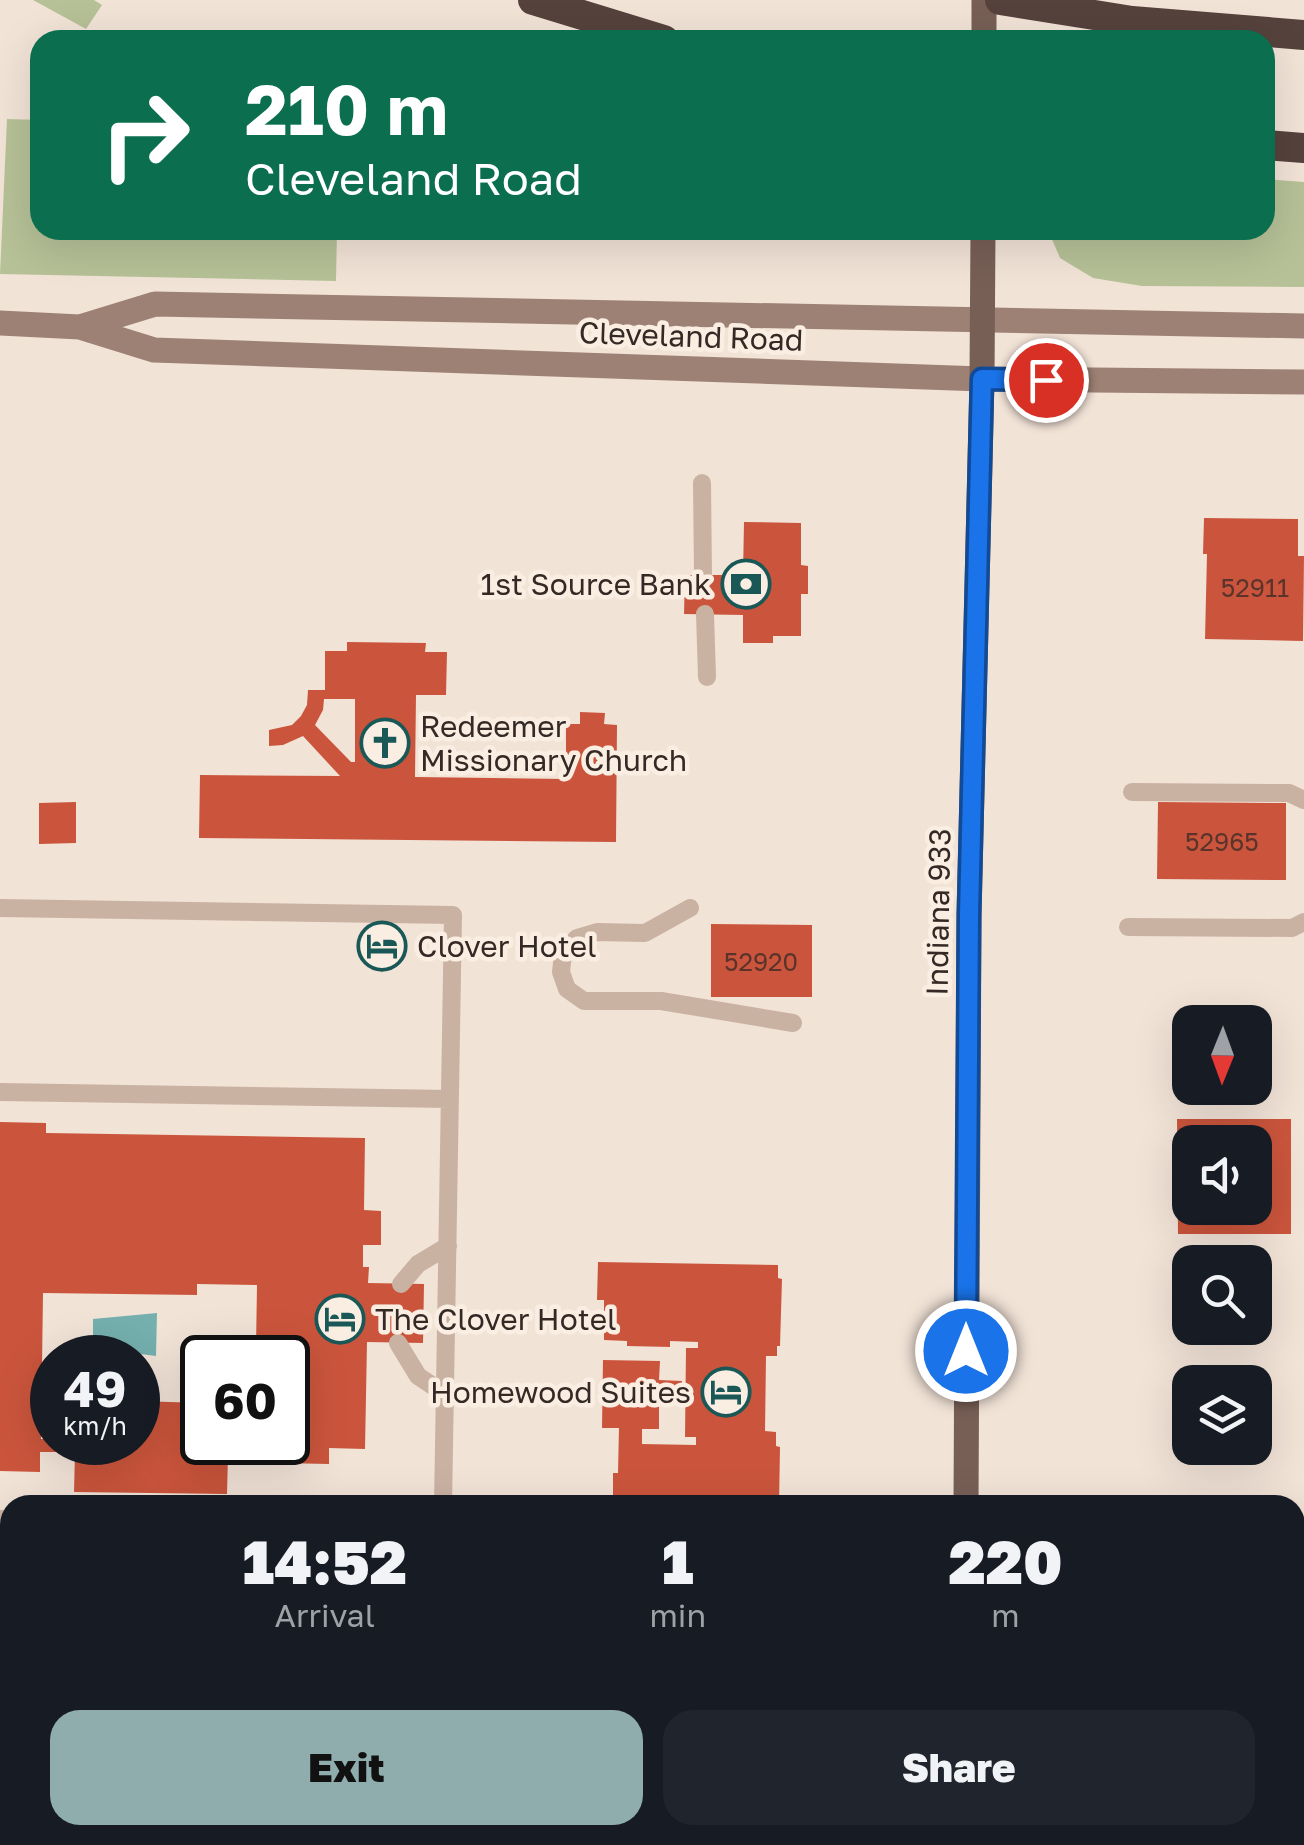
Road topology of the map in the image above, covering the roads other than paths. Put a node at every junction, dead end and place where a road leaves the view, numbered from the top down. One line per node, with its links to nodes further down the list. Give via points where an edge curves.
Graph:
1 (533, 0): 4 (highway)
2 (984, 0): 5 (main road)
3 (1000, 0): 6 (highway)
4 (631, 30)
5 (984, 30)
6 (1247, 30)
7 (1275, 32): 8 (highway)
8 (1304, 35)
9 (1275, 146): 10 (highway)
10 (1304, 148)
11 (983, 240): 12 (main road, Indiana 933)
12 (982, 320): 14 (main road, Cleveland Road); 15 (main road, Cleveland Road, via 155,304); 16 (main road, Indiana 933)
13 (0, 322): 15 (main road, Cleveland Road)
14 (1304, 326)
15 (80, 327): 16 (main road, Cleveland Road, via 154,350)
16 (982, 379): 17 (main road, Cleveland Road); 36 (main road, Indiana 933, via 968,932)
17 (1304, 382)
18 (702, 483): 19 (lane)
19 (703, 575)
20 (704, 614): 21 (lane)
21 (707, 678)
22 (1132, 792): 23 (lane, via 1288,793)
23 (1304, 800)
24 (0, 908): 30 (lane, via 454,915)
25 (690, 908): 28 (lane, via 644,933 577,938 563,952 567,990 584,1000 662,1002)
26 (1304, 922): 27 (lane, via 1292,928)
27 (1128, 926)
28 (793, 1023)
29 (0, 1092): 30 (lane)
30 (450, 1099): 31 (lane)
31 (448, 1246): 32 (lane); 34 (lane)
32 (400, 1284)
33 (398, 1343): 34 (lane, via 418,1376)
34 (445, 1394): 35 (lane)
35 (443, 1495)
36 (966, 1495)

